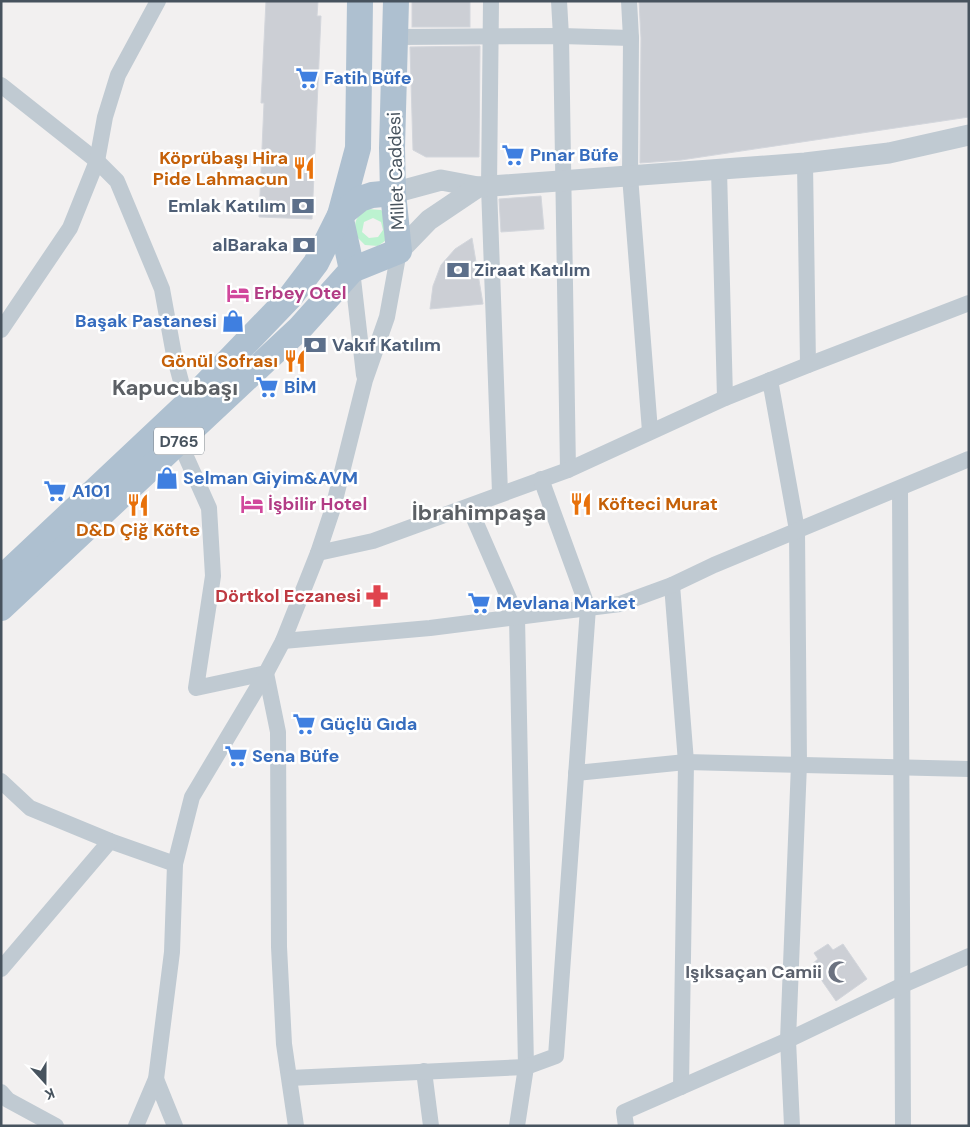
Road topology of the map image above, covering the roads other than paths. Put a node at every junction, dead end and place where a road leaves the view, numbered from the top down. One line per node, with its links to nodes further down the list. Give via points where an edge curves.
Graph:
1 (158, 1): 13 (street, via 118,75 105,117)
2 (360, 1): 20 (main road, Millet Caddesi, via 358,148)
3 (396, 1): 9 (main road, Millet Caddesi)
4 (491, 1): 7 (street)
5 (560, 1): 8 (street)
6 (629, 1): 10 (street)
7 (492, 36): 8 (street); 9 (street); 18 (street)
8 (561, 36): 10 (street); 17 (street)
9 (396, 37): 19 (main road, Millet Caddesi)
10 (631, 38): 16 (street)
11 (1, 85): 13 (street)
12 (969, 135): 14 (street, via 889,153)
13 (97, 161): 24 (street, via 70,228); 30 (street, via 117,181 162,288)
14 (805, 163): 15 (street); 26 (street)
15 (719, 170): 16 (street); 29 (street)
16 (630, 176): 17 (street); 31 (street)
17 (563, 181): 18 (street); 34 (street)
18 (484, 187): 19 (street, via 441,180); 21 (street, via 429,220); 37 (street)
19 (393, 193): 20 (main road, via 372,195); 21 (main road, Millet Caddesi)
20 (340, 215): 22 (main road, Millet Caddesi); 30 (main road, D765, via 316,263 291,296)
21 (398, 251): 22 (main road); 27 (street, via 387,317)
22 (352, 270): 27 (street); 32 (main road, D765, via 300,328)
23 (969, 304): 26 (street)
24 (6, 312): 25 (street)
25 (1, 330)
26 (808, 365): 28 (street)
27 (365, 380): 40 (street, via 333,508)
28 (770, 380): 29 (street); 39 (street)
29 (725, 398): 31 (street)
30 (187, 404): 41 (main road, D765)
31 (650, 431): 34 (street)
32 (179, 441): 43 (main road, D765); 47 (street, via 209,508 213,566 196,688)
33 (969, 459): 36 (street)
34 (568, 470): 35 (street)
35 (541, 480): 37 (street); 44 (street)
36 (900, 489): 39 (street); 50 (street)
37 (500, 493): 38 (street)
38 (469, 507): 40 (street, via 373,541); 45 (street)
39 (797, 530): 42 (street); 49 (street)
40 (318, 553): 46 (street)
41 (1, 579)
42 (672, 585): 44 (street, via 620,604); 48 (street)
43 (1, 608)
44 (588, 608): 45 (street); 52 (street)
45 (517, 617): 46 (street); 60 (street)
46 (283, 641): 47 (street)
47 (266, 673): 55 (street, via 192,797); 62 (street, via 278,732 279,947 284,1044)
48 (686, 762): 49 (street); 52 (street); 64 (street)
49 (799, 764): 50 (street); 59 (street)
50 (900, 768): 51 (street); 58 (street)
51 (969, 769)
52 (576, 773): 60 (street, via 556,1056)
53 (1, 781): 54 (street, via 30,808)
54 (110, 841): 55 (street); 57 (street)
55 (176, 864): 63 (street, via 172,952)
56 (969, 956): 58 (street)
57 (1, 969)
58 (903, 985): 59 (street); 74 (street)
59 (788, 1040): 64 (street); 73 (street)
60 (526, 1067): 61 (street); 71 (street)
61 (424, 1071): 62 (street); 70 (street)
62 (290, 1078): 69 (street)
63 (156, 1079): 67 (street); 68 (street)
64 (681, 1087): 72 (street, via 624,1112)
65 (1, 1092): 66 (street, via 8,1100)
66 (56, 1126)
67 (136, 1126)
68 (174, 1126)
69 (296, 1126)
70 (431, 1126)
71 (517, 1126)
72 (626, 1126)
73 (792, 1126)
74 (903, 1126)

